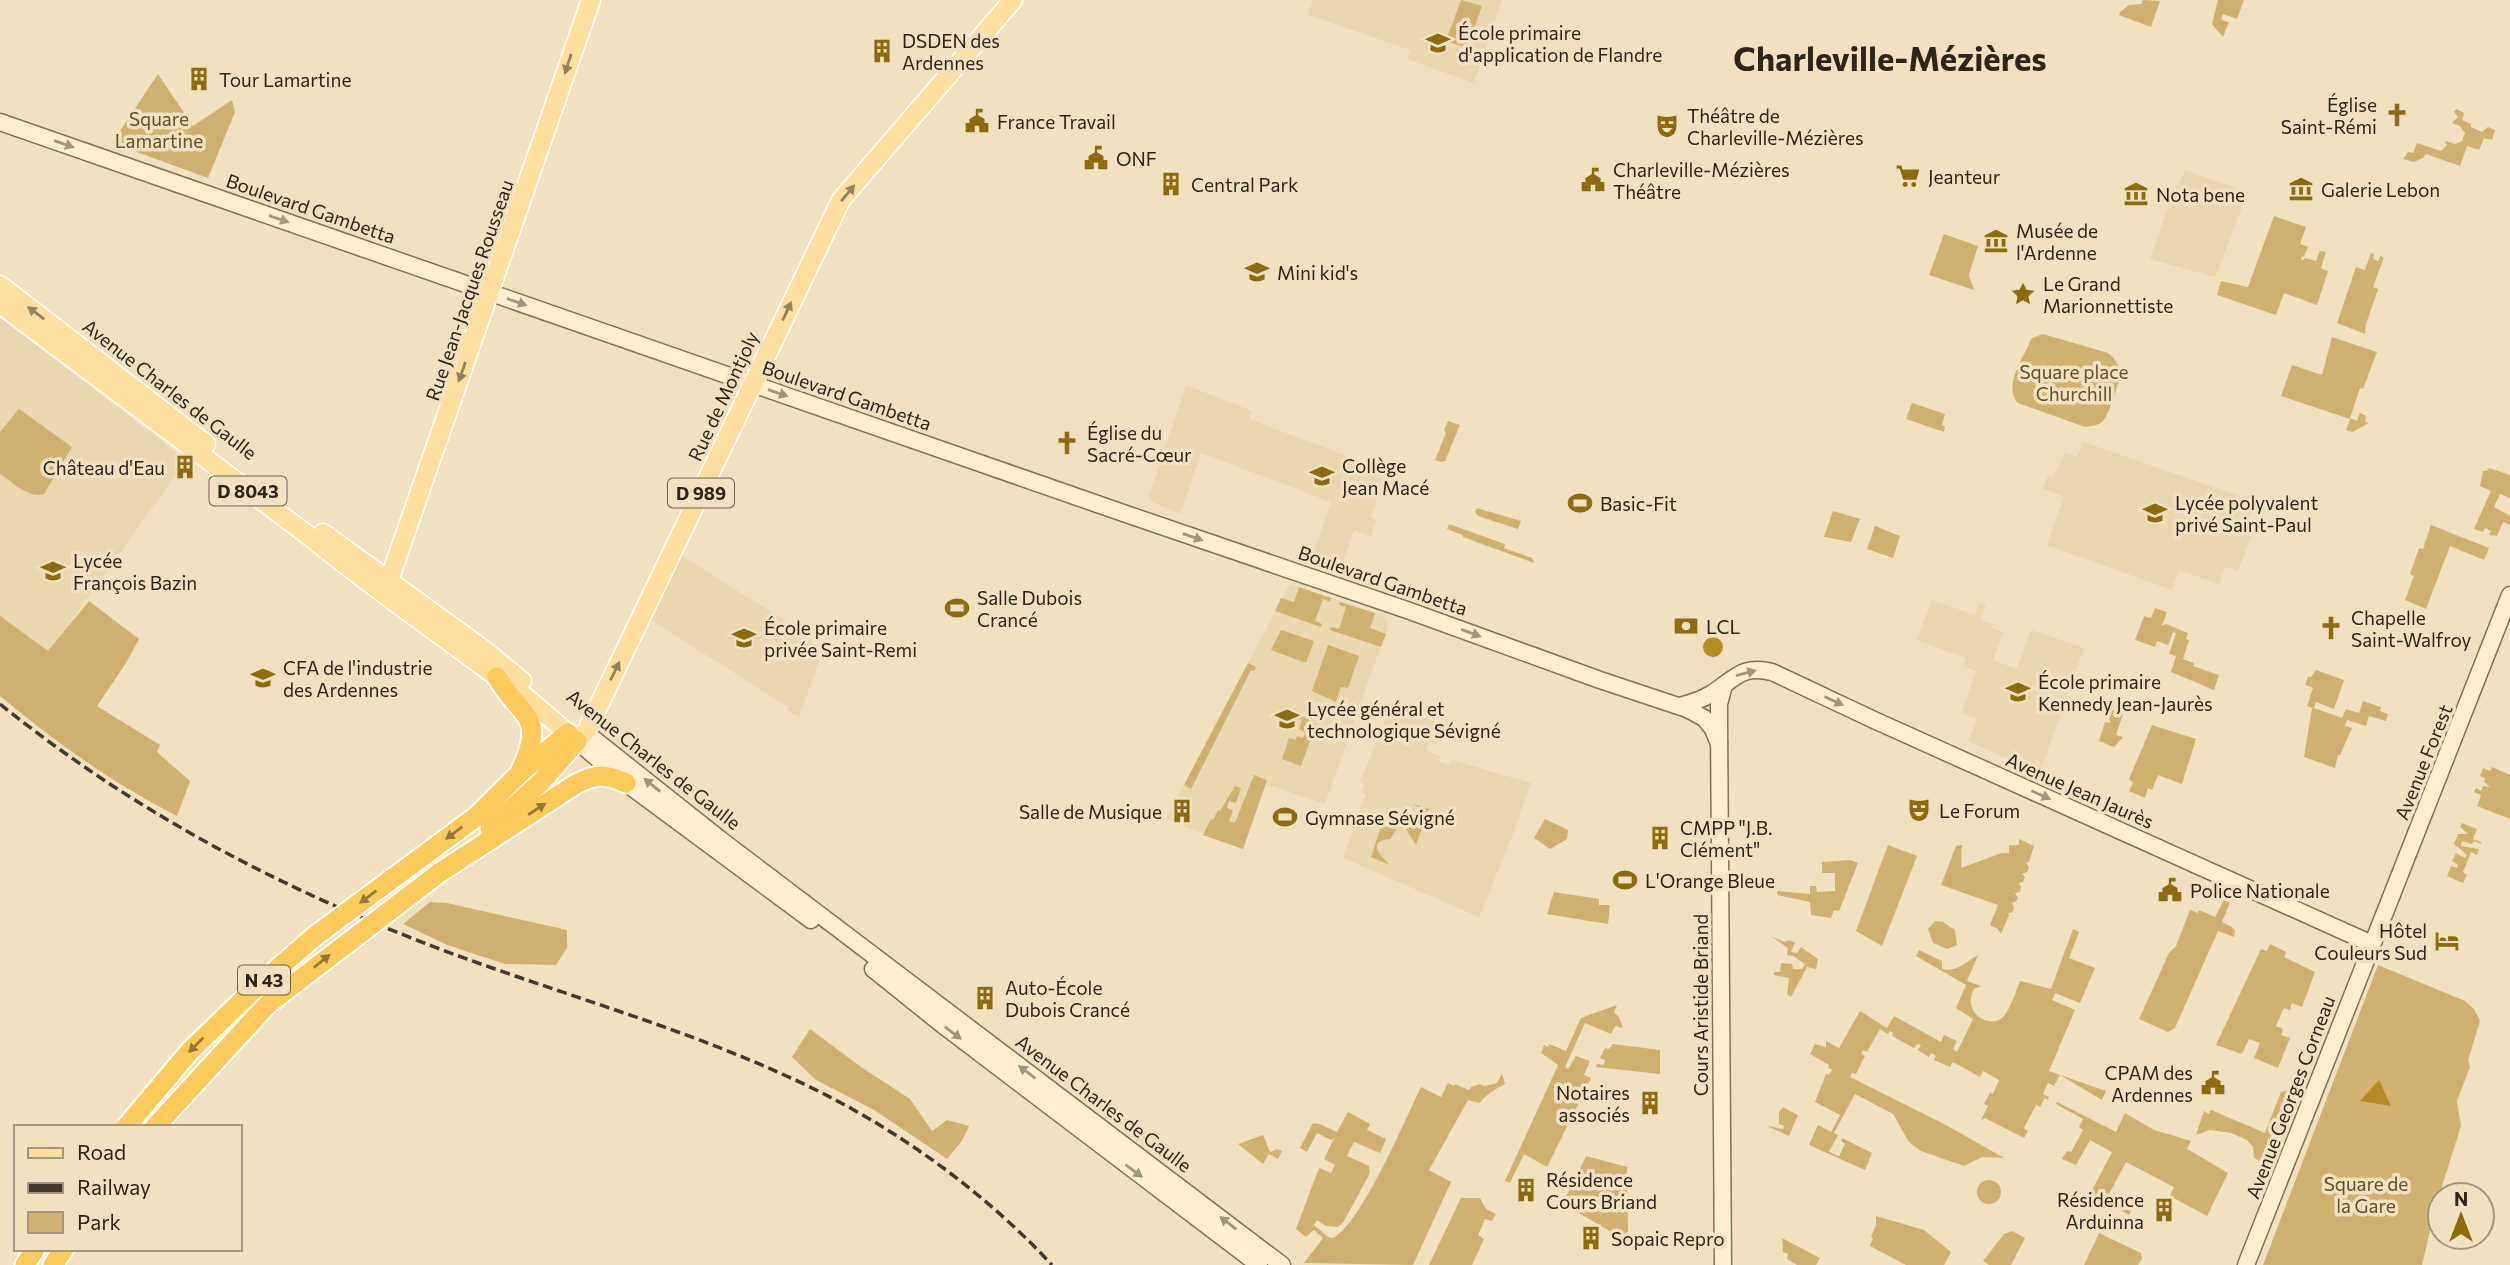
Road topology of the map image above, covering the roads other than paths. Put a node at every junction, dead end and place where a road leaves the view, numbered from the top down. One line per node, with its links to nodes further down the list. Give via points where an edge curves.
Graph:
1 (591, 0): 5 (main road, Rue Jean-Jacques Rousseau, one-way to 5)
2 (1013, 0): 7 (main road, Rue de Montjoly / D 989, one-way to 2, via 841,200)
3 (0, 122): 5 (street, Boulevard Gambetta, one-way to 5)
4 (0, 285): 8 (main road, Avenue Charles de Gaulle / D 8043, one-way to 4)
5 (490, 293): 7 (street, Boulevard Gambetta, one-way to 7); 8 (main road, Rue Jean-Jacques Rousseau, one-way to 8)
6 (0, 304): 8 (main road, Avenue Charles de Gaulle / D 8043, via 359,577)
7 (753, 384): 12 (street, Boulevard Gambetta, one-way to 12); 13 (main road, Rue de Montjoly / D 989, one-way to 7)
8 (386, 587): 10 (main road, Avenue Charles de Gaulle / D 8043); 13 (main road, Avenue Charles de Gaulle / D 8043, via 483,649)
9 (2510, 595): 18 (street, Avenue Forest)
10 (497, 677): 13 (main road, Avenue Charles de Gaulle); 15 (highway, via 531,724 530,752)
11 (1724, 685): 12 (street); 14 (street, Cours Aristide Briand); 18 (street, Avenue Jean Jaurès, one-way to 18, via 1747,671 1772,672)
12 (1679, 706): 14 (street, Boulevard Gambetta, via 1704,719)
13 (577, 736): 15 (highway, N 43); 16 (street, Avenue Charles de Gaulle); 17 (highway, N 43, via 541,782); 22 (street, Avenue Charles de Gaulle, one-way to 13)
14 (1719, 744): 23 (street, Cours Aristide Briand)
15 (519, 774): 19 (highway, N 43, one-way to 19, bridge, via 477,816 315,936 250,993 190,1051)
16 (626, 783): 17 (highway, one-way to 16, via 592,776 608,775); 21 (street, Avenue Charles de Gaulle, one-way to 21)
17 (439, 873): 20 (highway, N 43, one-way to 17, bridge, via 268,1004)
18 (2372, 944): 24 (street, Avenue Georges Corneau)
19 (128, 1125)
20 (157, 1125)
21 (1259, 1265)
22 (1282, 1265)
23 (1723, 1265)
24 (2246, 1265)

